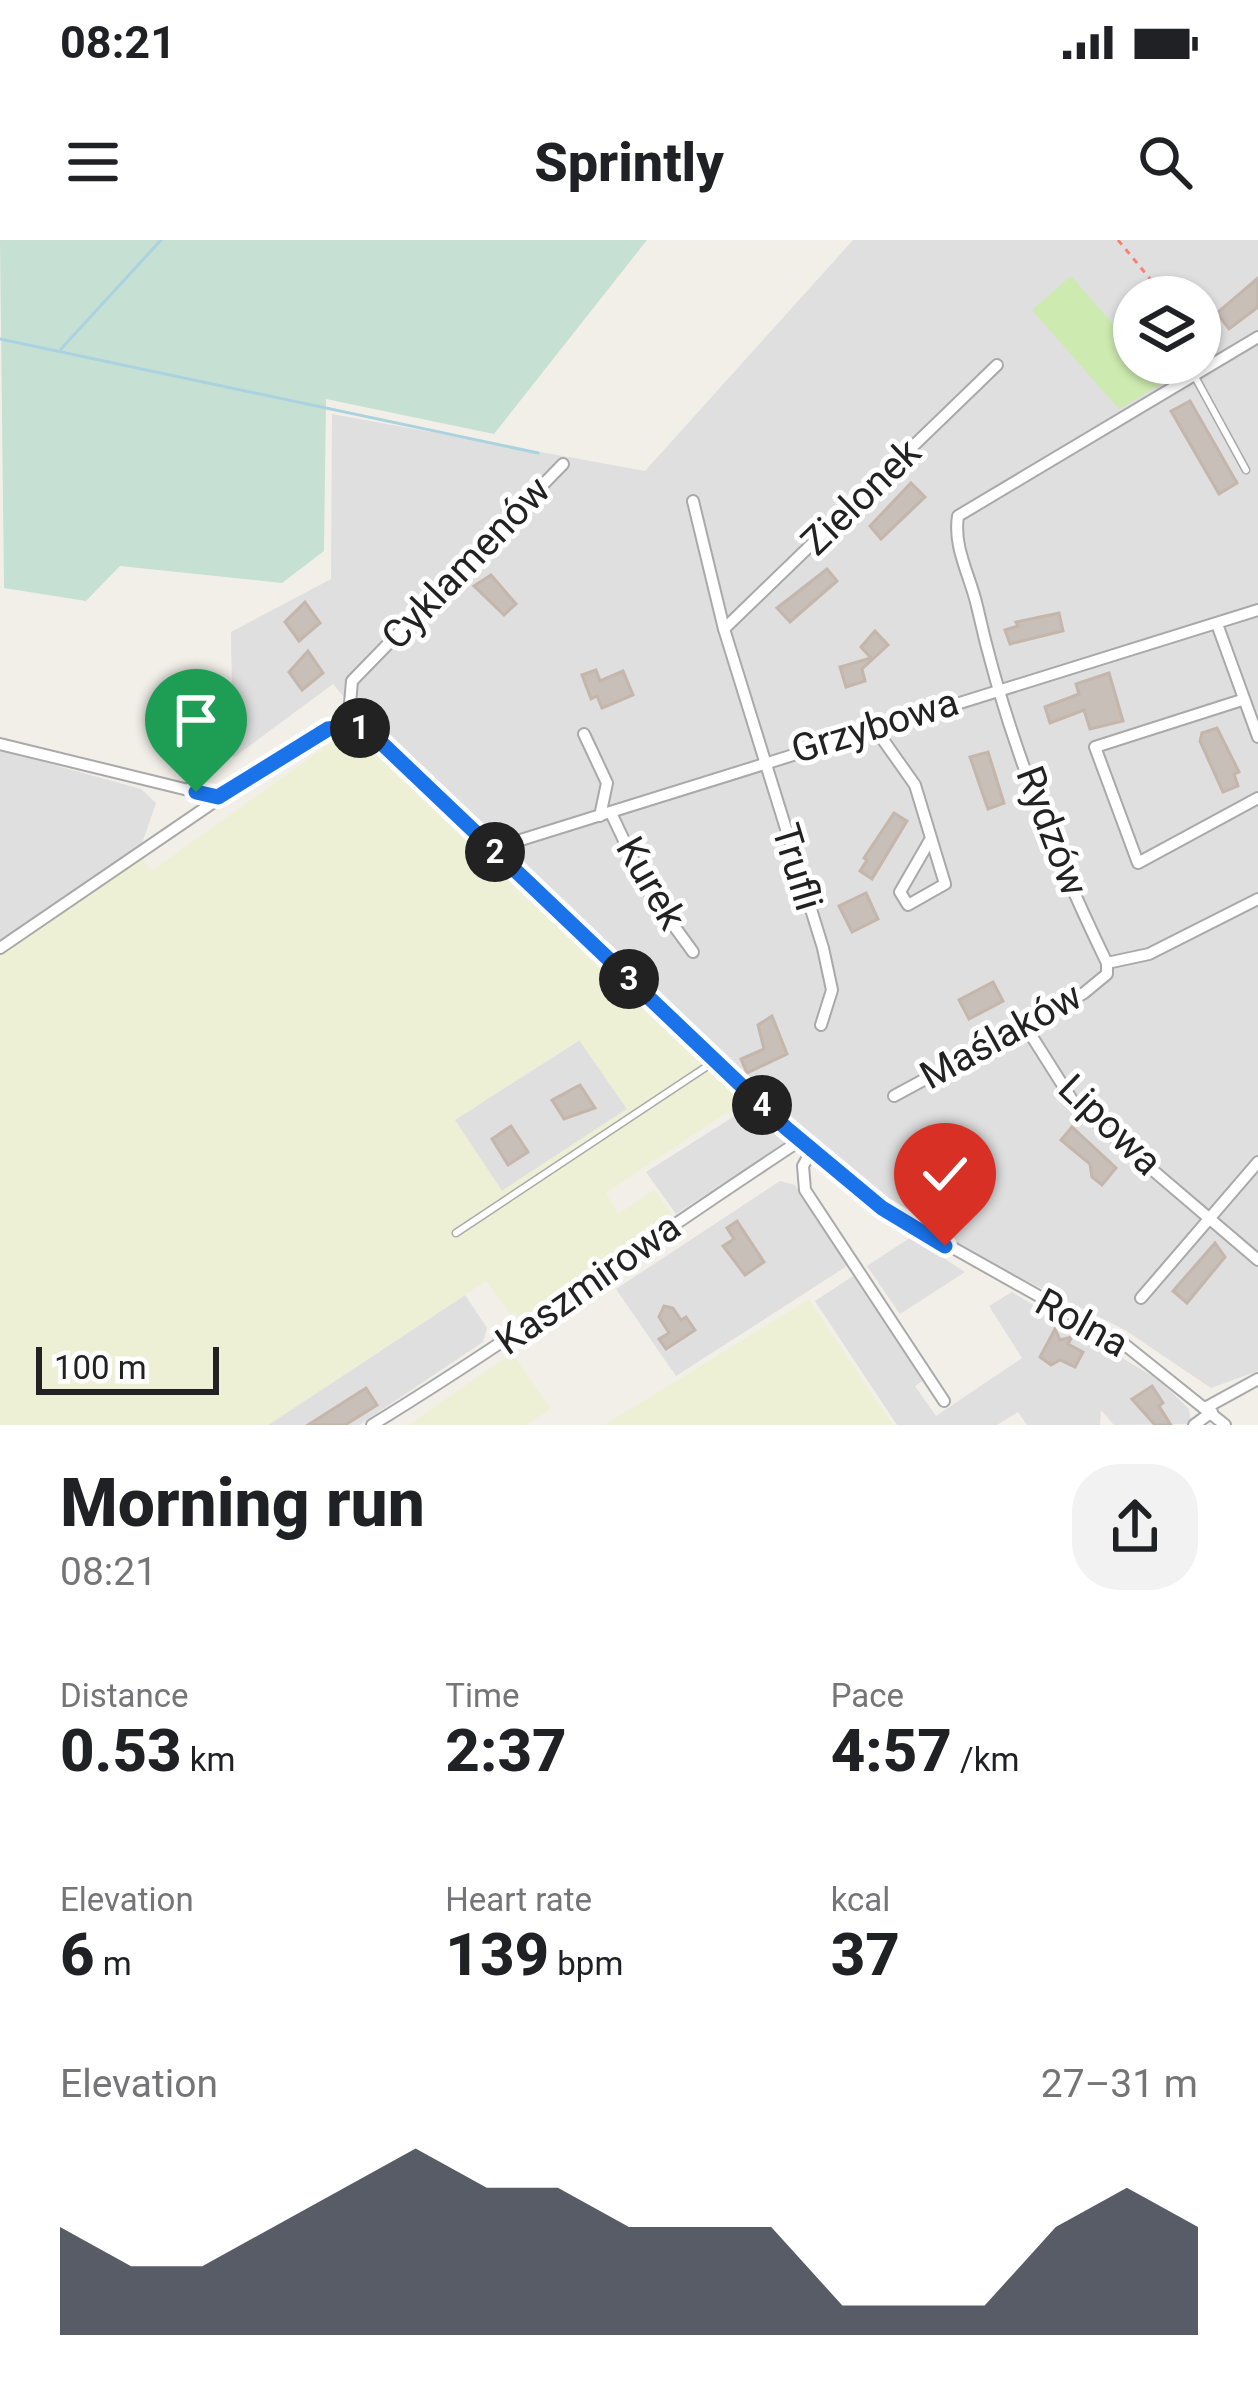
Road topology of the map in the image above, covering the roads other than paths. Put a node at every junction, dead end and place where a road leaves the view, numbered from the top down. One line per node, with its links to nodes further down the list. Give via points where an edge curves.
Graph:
1 (1258, 337): 2 (street)
2 (1221, 359)
3 (998, 365): 11 (street, Zielonek)
4 (1179, 384): 12 (street, Rydzów, via 958,516 955,536 984,652)
5 (1199, 384): 7 (lane)
6 (563, 464): 14 (street, Cyklamenów, via 352,680)
7 (1246, 470)
8 (693, 501): 11 (street, Trufli)
9 (1258, 610): 10 (street, Grzybowa)
10 (1217, 624): 12 (street, Grzybowa); 13 (street)
11 (724, 629): 21 (street, Trufli)
12 (1001, 686): 15 (street, Grzybowa); 32 (street, Rydzów, via 1055,855)
13 (1241, 700): 17 (street); 24 (street, via 1095,746 1138,863)
14 (348, 726): 23 (street, via 319,733); 28 (street, Rolna, via 380,740)
15 (874, 728): 21 (street, Grzybowa); 27 (street, via 915,785)
16 (584, 734): 22 (street, Kurek)
17 (1258, 737)
18 (0, 744): 19 (street)
19 (15, 747): 20 (lane); 23 (street)
20 (0, 759)
21 (764, 761): 25 (street, Grzybowa); 34 (street, Trufli, via 823,947 832,990)
22 (607, 783): 25 (street, Kurek); 26 (street, Kurek)
23 (218, 797): 30 (street)
24 (1258, 798)
25 (635, 805): 26 (street, Grzybowa)
26 (606, 814): 28 (street, Grzybowa); 31 (street, Kurek)
27 (930, 840): 27 (street, via 945,884 908,905 900,892 904,878)
28 (496, 854): 35 (street, Rolna)
29 (1258, 899): 32 (street, Maślaków)
30 (0, 948)
31 (693, 952)
32 (1107, 968): 33 (street, Maślaków, via 1084,992)
33 (1024, 1024): 36 (street, Maślaków); 40 (street, Lipowa, via 1075,1103)
34 (821, 1025)
35 (715, 1060): 37 (street, Rolna); 41 (lane)
36 (894, 1096)
37 (801, 1140): 38 (street, Rolna); 47 (street, Kaszmirowa, via 511,1340)
38 (812, 1150): 45 (street, via 802,1166 805,1190); 46 (street, Rolna, via 882,1208 1124,1344)
39 (1258, 1162): 40 (street)
40 (1209, 1216): 42 (street, Lipowa); 43 (street)
41 (456, 1233)
42 (1258, 1260)
43 (1141, 1298)
44 (1258, 1379): 46 (street)
45 (944, 1401)
46 (1209, 1410): 48 (street); 49 (street, Rolna)
47 (372, 1425)
48 (1194, 1425)
49 (1225, 1425)

